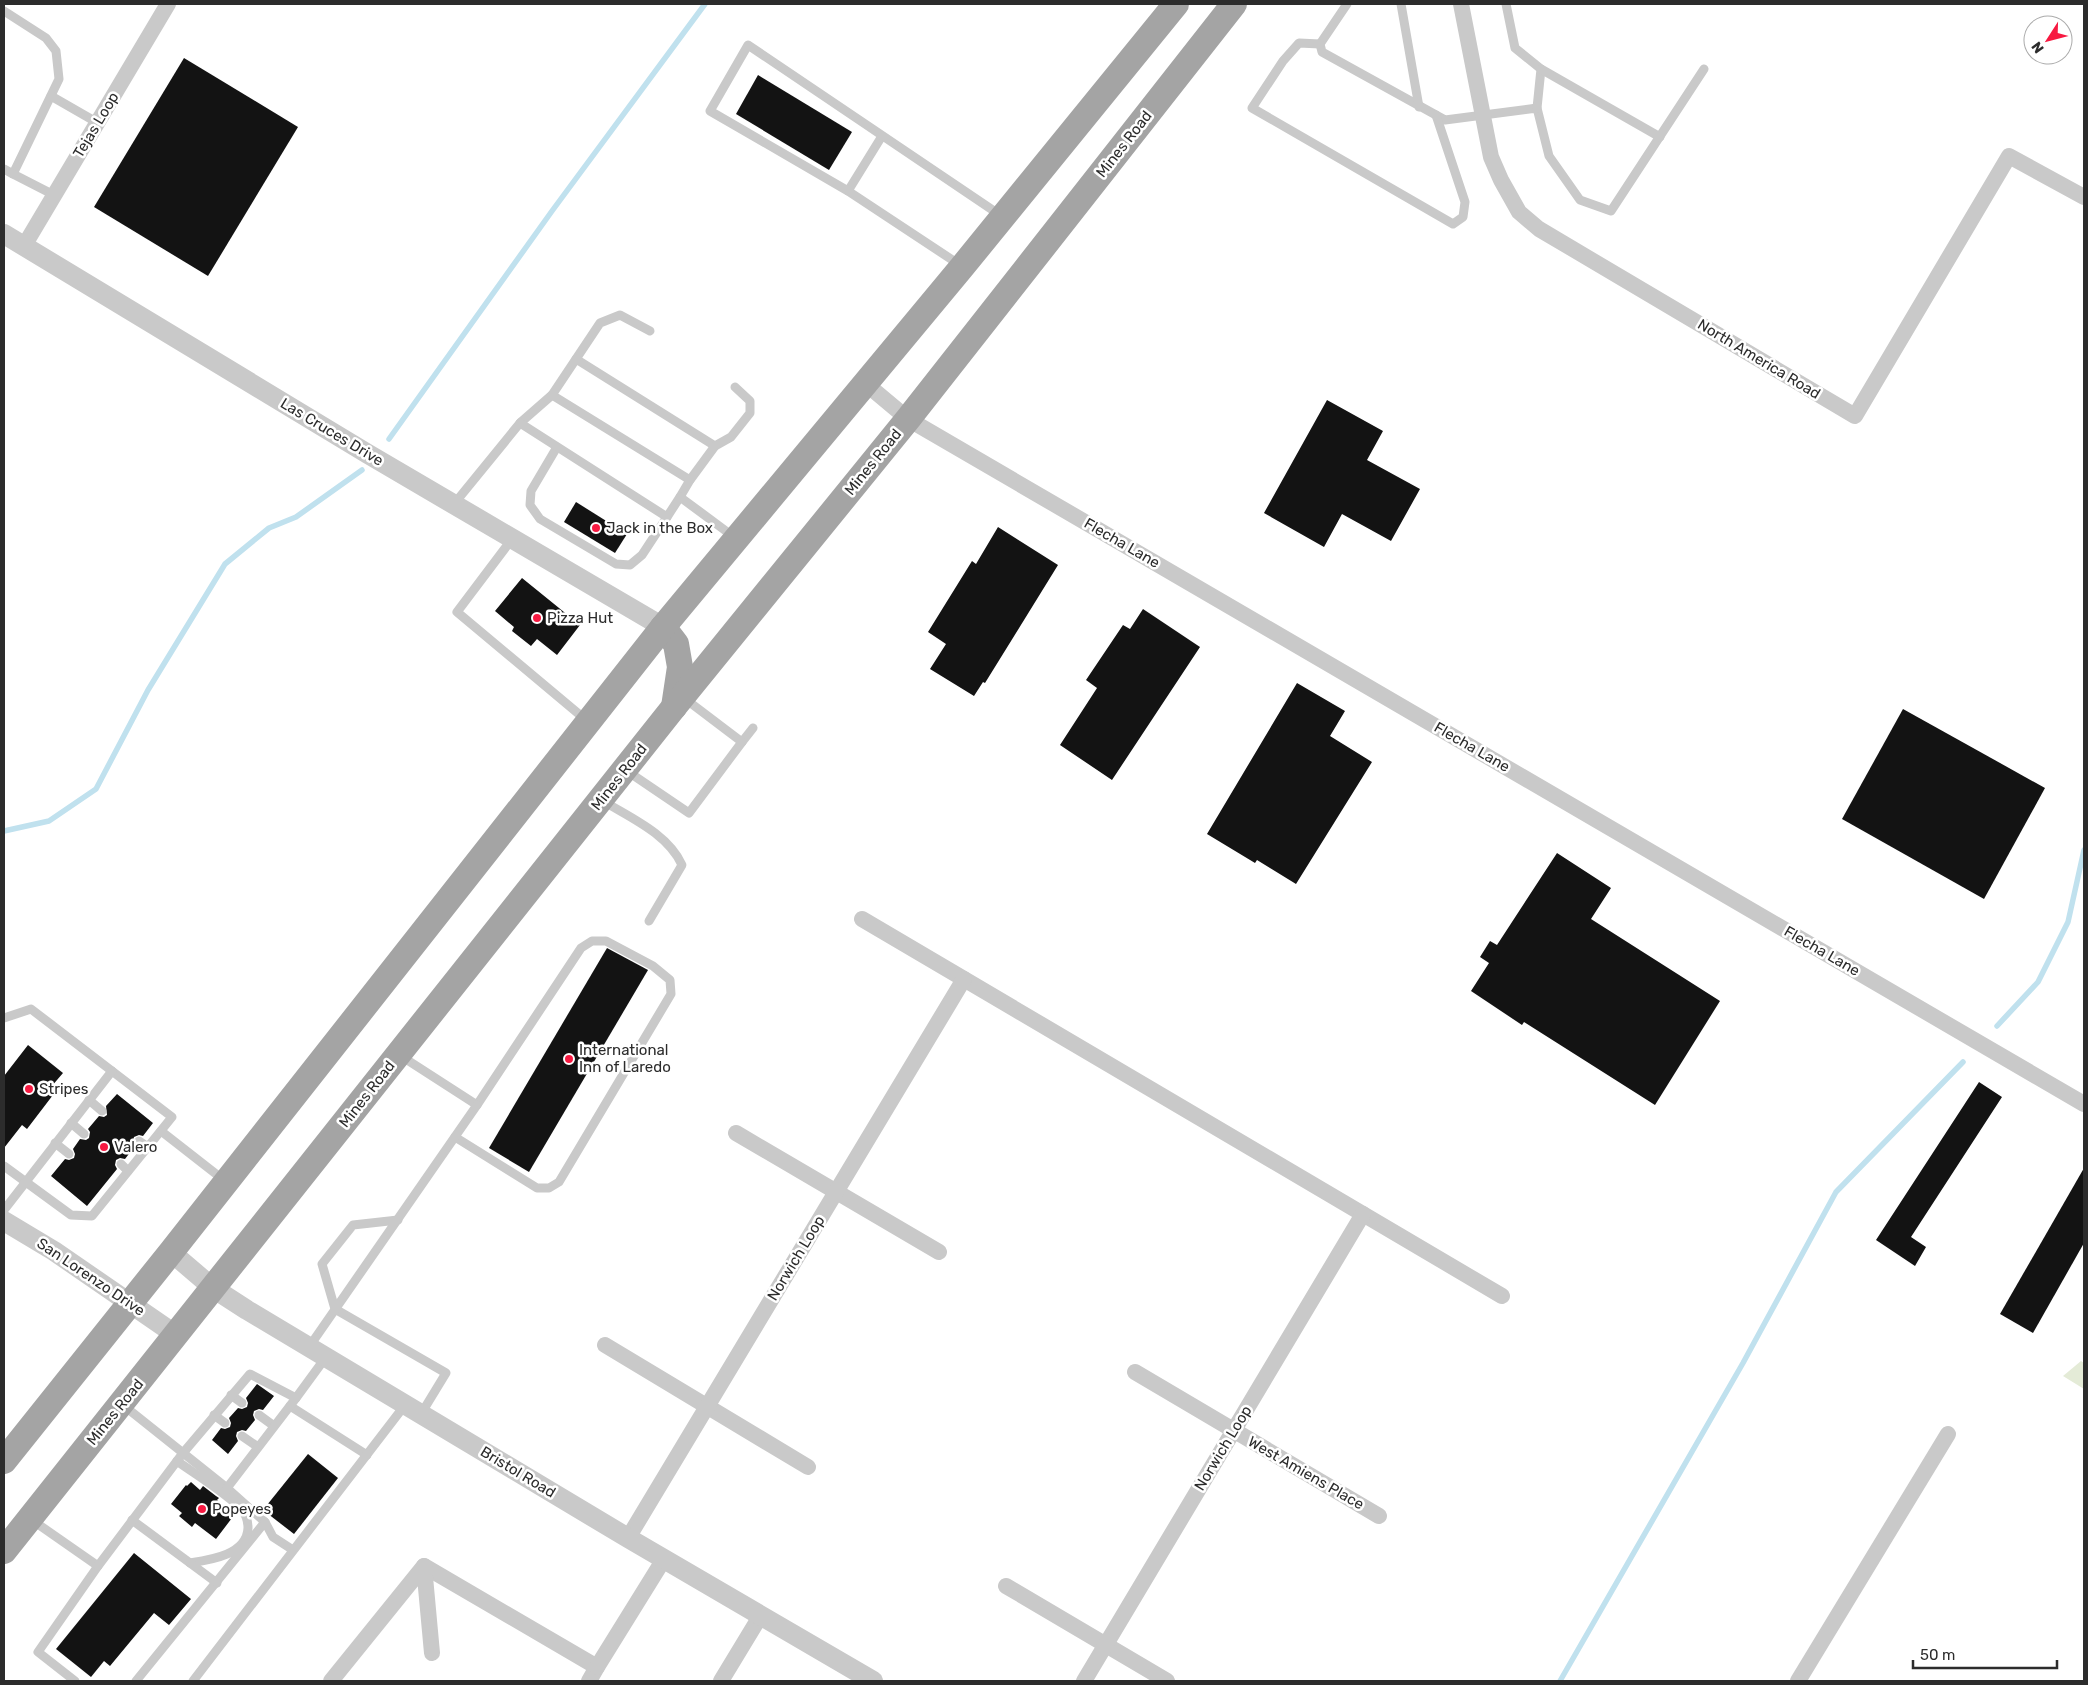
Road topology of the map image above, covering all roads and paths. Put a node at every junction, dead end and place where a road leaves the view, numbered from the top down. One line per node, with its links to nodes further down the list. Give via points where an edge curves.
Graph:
1 (168, 4): 17 (street, Tejas Loop)
2 (1176, 4): 25 (main road)
3 (1234, 4): 34 (main road, Mines Road)
4 (1347, 4): 9 (lane)
5 (1401, 4): 13 (lane)
6 (1461, 4): 16 (street, North America Road)
7 (1506, 4): 10 (lane, via 1515,48)
8 (4, 10): 12 (lane, via 46,38 56,51 59,79)
9 (1320, 44): 13 (lane, via 1322,52); 15 (lane, via 1299,43 1252,108 1453,224 1463,217 1465,202)
10 (1541, 69): 14 (lane); 19 (lane)
11 (1704, 69): 19 (lane)
12 (51, 96): 17 (lane); 21 (lane)
13 (1419, 107): 15 (lane)
14 (1537, 108): 16 (lane); 19 (lane, via 1549,156 1580,200 1611,211)
15 (1436, 115): 16 (lane, via 1445,120)
16 (1482, 116): 24 (street, North America Road, via 1501,180 1519,212 1539,229 1855,416 2008,156)
17 (98, 123): 23 (street, Tejas Loop)
18 (882, 136): 22 (lane); 22 (lane, via 748,45 710,111); 25 (lane)
19 (1660, 137)
20 (4, 169): 21 (lane)
21 (12, 174): 23 (lane)
22 (848, 191): 28 (lane)
23 (54, 195): 27 (street, Tejas Loop)
24 (2084, 197)
25 (1002, 217): 28 (main road)
26 (4, 234): 27 (street, Las Cruces Drive)
27 (24, 246): 40 (street, Las Cruces Drive)
28 (962, 267): 31 (main road)
29 (650, 331): 30 (lane, via 620,316 613,318 600,323)
30 (576, 359): 33 (lane); 36 (lane)
31 (865, 383): 34 (street, Flecha Lane); 43 (main road)
32 (735, 387): 36 (lane, via 750,401 750,413 731,437)
33 (552, 395): 35 (lane); 38 (lane)
34 (908, 419): 45 (main road, Mines Road); 58 (street, Flecha Lane)
35 (520, 424): 37 (lane); 40 (lane)
36 (715, 446): 38 (lane)
37 (557, 447): 41 (lane); 41 (lane, via 531,491 530,505 540,519 616,564 630,564 642,555)
38 (690, 480): 39 (lane)
39 (680, 497): 41 (lane); 43 (lane)
40 (454, 504): 42 (street, Las Cruces Drive)
41 (667, 517)
42 (512, 539): 44 (street, Las Cruces Drive); 46 (lane, via 457,612)
43 (736, 539): 44 (main road)
44 (663, 627): 45 (main road, via 676,644 680,667); 46 (main road)
45 (678, 702): 48 (lane); 49 (main road, Mines Road)
46 (588, 722): 73 (main road)
47 (753, 728): 48 (lane)
48 (742, 742): 49 (lane, via 689,813)
49 (625, 769): 50 (main road, Mines Road)
50 (601, 799): 52 (lane, via 668,842 677,852 682,865); 55 (main road, Mines Road)
51 (862, 919): 53 (street)
52 (649, 921)
53 (964, 979): 77 (street, Norwich Loop); 79 (street)
54 (4, 1018): 56 (lane, via 30,1009)
55 (398, 1055): 59 (lane); 84 (main road, Mines Road)
56 (112, 1071): 57 (lane); 62 (lane, via 172,1117)
57 (88, 1100): 60 (lane); 61 (lane)
58 (2084, 1104)
59 (476, 1105): 65 (lane); 65 (lane, via 581,948 592,942 606,941 653,966 670,980 671,994 560,1182 549,1188 537,1188)
60 (102, 1111)
61 (71, 1123): 64 (lane); 67 (lane)
62 (161, 1131): 68 (lane); 73 (lane)
63 (736, 1133): 77 (street)
64 (84, 1134)
65 (455, 1137): 80 (lane)
66 (139, 1141): 68 (lane)
67 (55, 1143): 69 (lane); 74 (lane)
68 (148, 1147): 72 (lane)
69 (69, 1154)
70 (121, 1164): 72 (lane)
71 (4, 1166): 74 (lane)
72 (128, 1171): 76 (lane)
73 (225, 1181): 82 (main road)
74 (26, 1182): 76 (lane, via 71,1215 92,1216); 78 (lane)
75 (104, 1184): 76 (lane)
76 (112, 1191)
77 (836, 1192): 83 (street); 98 (street, Norwich Loop)
78 (4, 1210)
79 (1363, 1214): 85 (street); 104 (street, Norwich Loop)
80 (398, 1220): 87 (lane); 87 (lane, via 353,1225 322,1264)
81 (4, 1221): 86 (street, San Lorenzo Drive)
82 (171, 1252): 84 (street, Bristol Road); 86 (main road)
83 (939, 1252)
84 (213, 1288): 88 (main road, Mines Road); 90 (street, Bristol Road)
85 (1502, 1296)
86 (131, 1303): 88 (street, San Lorenzo Drive); 110 (main road)
87 (335, 1309): 90 (lane); 99 (lane, via 446,1373)
88 (176, 1335): 96 (main road, Mines Road)
89 (605, 1345): 98 (street)
90 (309, 1347): 91 (street, Bristol Road)
91 (326, 1357): 94 (lane); 99 (street, Bristol Road)
92 (1135, 1372): 104 (street, West Amiens Place)
93 (231, 1395): 94 (lane, via 250,1374); 95 (lane); 100 (lane)
94 (296, 1398): 97 (lane)
95 (242, 1403)
96 (121, 1404): 108 (lane); 115 (main road, Mines Road)
97 (290, 1406): 103 (lane); 109 (lane)
98 (707, 1406): 112 (street); 118 (street, Norwich Loop)
99 (413, 1409): 109 (lane); 118 (street, Bristol Road)
100 (214, 1415): 102 (lane); 108 (lane)
101 (259, 1415): 103 (lane)
102 (225, 1424)
103 (274, 1426): 107 (lane)
104 (1234, 1430): 114 (street, West Amiens Place); 128 (street, Norwich Loop)
105 (1948, 1434): 140 (street)
106 (242, 1436): 107 (lane)
107 (258, 1447): 113 (lane)
108 (183, 1453): 111 (lane); 113 (lane)
109 (367, 1455): 119 (lane)
110 (4, 1461)
111 (177, 1461): 116 (lane); 122 (lane, via 242,1510 247,1519 248,1530 240,1547 217,1558)
112 (808, 1467)
113 (227, 1488): 117 (lane)
114 (1379, 1516)
115 (30, 1518): 120 (main road, Mines Road); 123 (lane)
116 (132, 1520): 122 (lane); 123 (lane)
117 (265, 1522): 119 (lane, via 273,1537); 125 (lane)
118 (628, 1538): 121 (street, Bristol Road)
119 (293, 1550): 133 (lane)
120 (4, 1551)
121 (664, 1559): 127 (street, Bristol Road); 130 (street)
122 (190, 1564): 125 (lane)
123 (98, 1566): 131 (lane, via 38,1652)
124 (424, 1566): 129 (street); 130 (street); 134 (street)
125 (217, 1583): 132 (lane)
126 (1006, 1586): 128 (street)
127 (761, 1615): 136 (street); 137 (street, Bristol Road)
128 (1106, 1645): 138 (street, Norwich Loop); 139 (street)
129 (432, 1653)
130 (597, 1667): 135 (street)
131 (75, 1681)
132 (136, 1681)
133 (193, 1681)
134 (331, 1681)
135 (589, 1681)
136 (721, 1681)
137 (873, 1681)
138 (1084, 1681)
139 (1167, 1681)
140 (1798, 1681)

